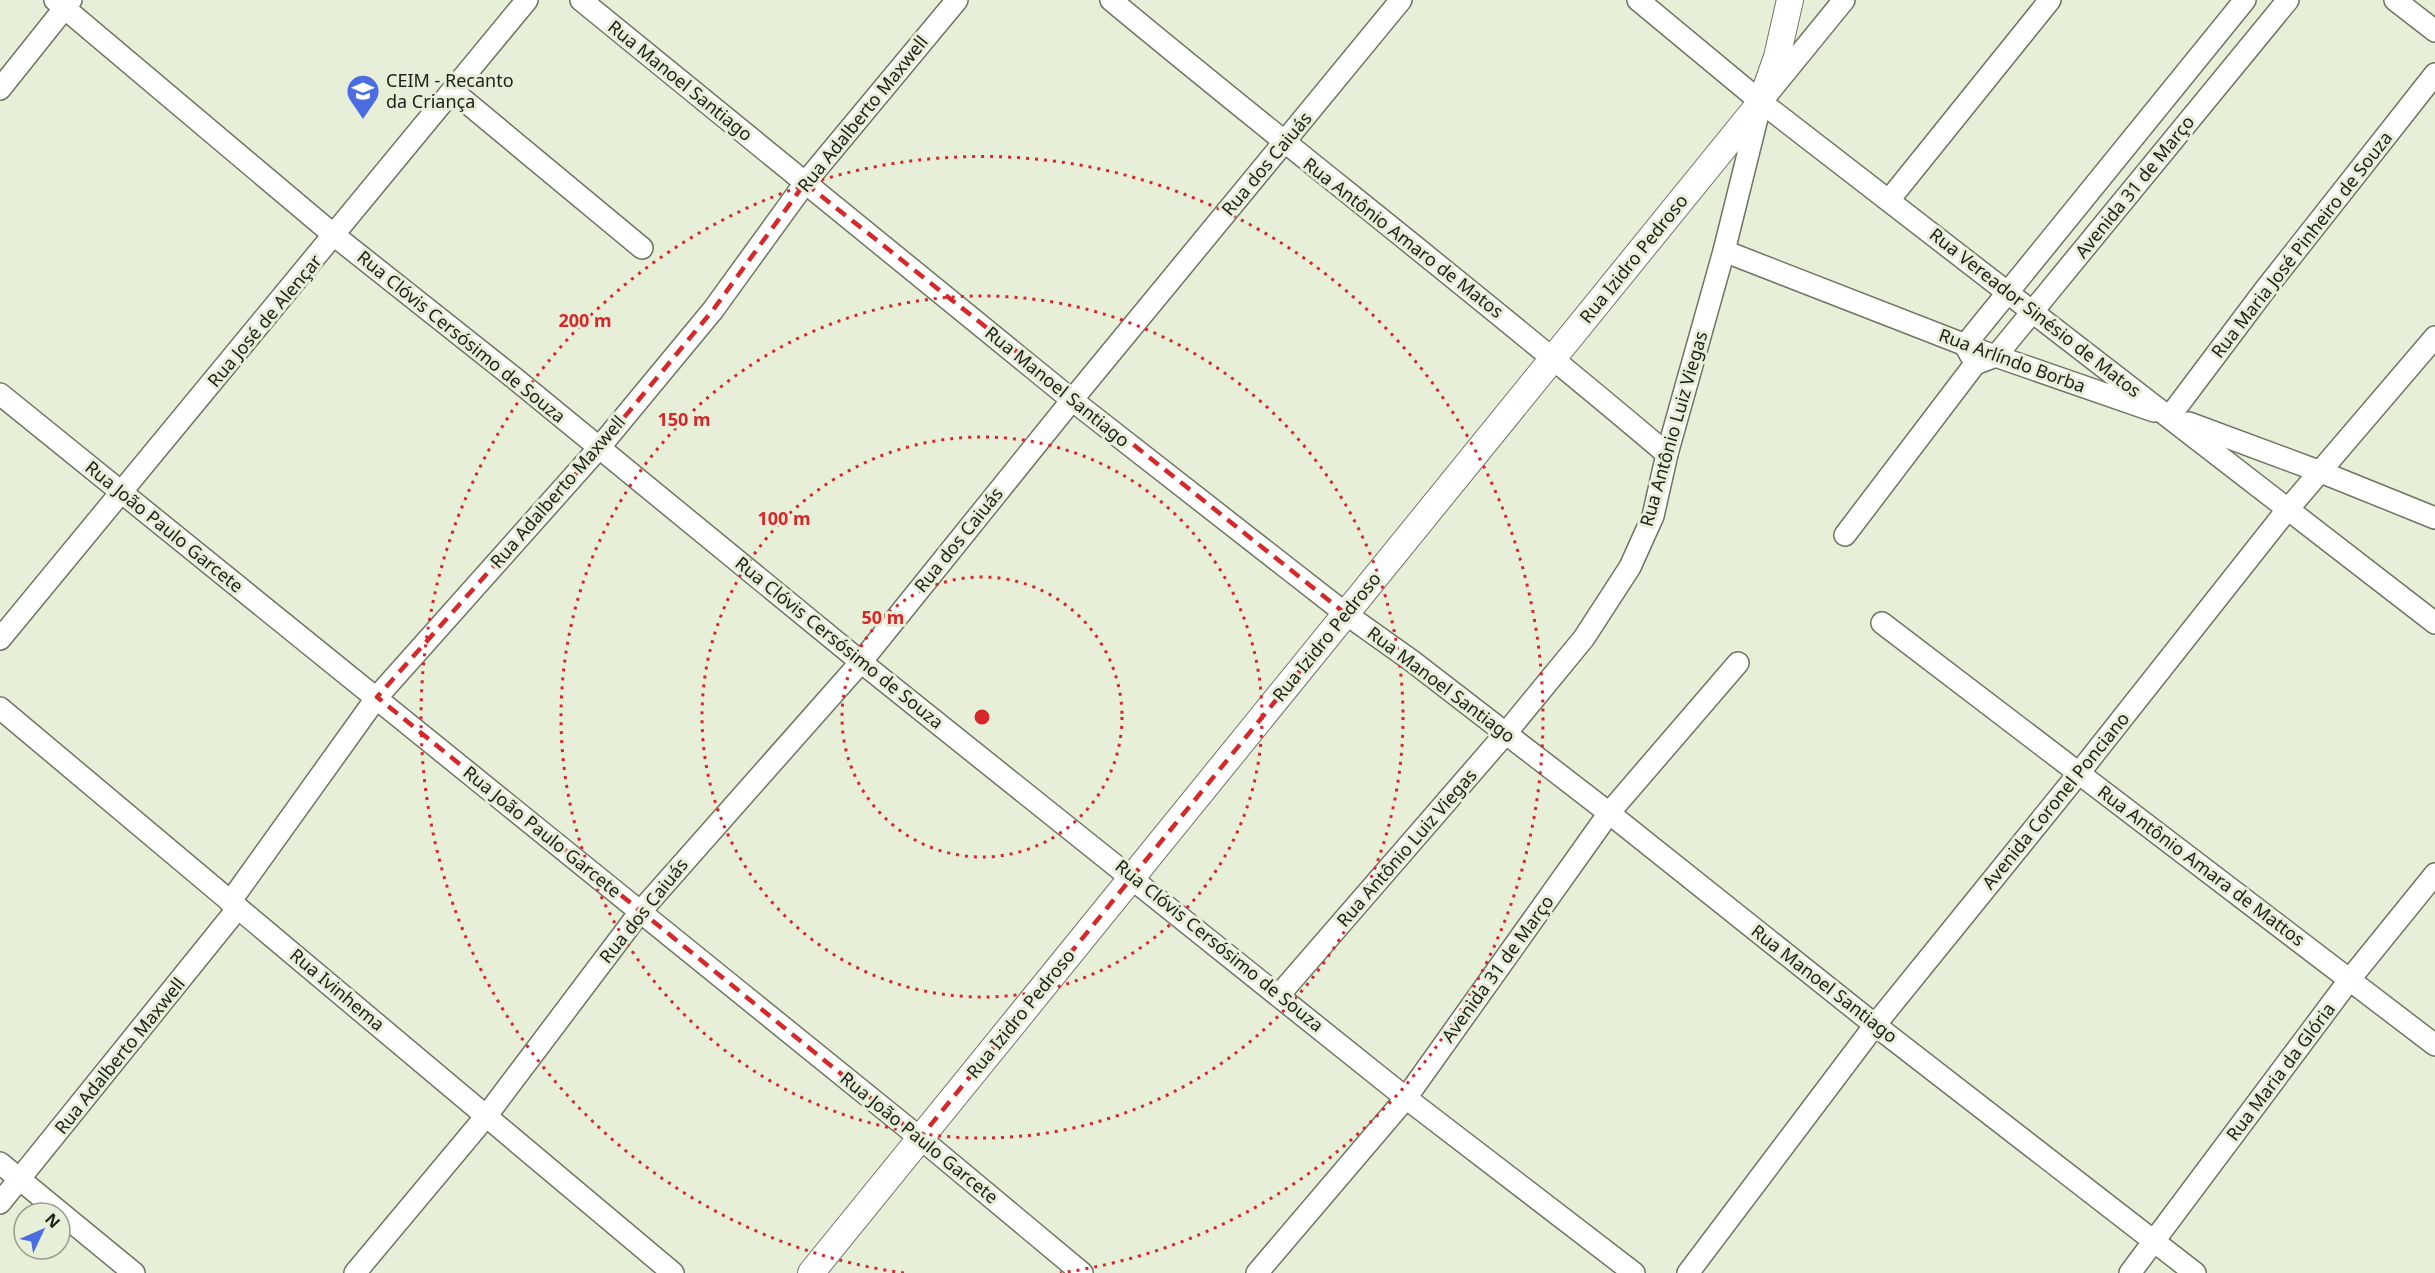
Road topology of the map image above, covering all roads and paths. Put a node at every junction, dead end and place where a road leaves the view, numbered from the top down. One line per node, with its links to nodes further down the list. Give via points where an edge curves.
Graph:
1 (527, 0): 17 (street, Rua José de Alençar)
2 (581, 0): 20 (street, Rua Manoel Santiago)
3 (957, 0): 20 (street, Rua Adalberto Maxwell)
4 (1111, 0): 19 (street, Rua Antônio Amaro de Matos)
5 (1401, 0): 19 (street, Rua dos Caiuás)
6 (1638, 0): 18 (street, Rua Vereador Sinésio de Matos)
7 (1790, 0): 18 (street, via 1777,57)
8 (1844, 0): 18 (street, Rua Izidro Pedroso)
9 (2050, 0): 21 (street)
10 (2245, 0): 25 (street, Avenida 31 de Março)
11 (2288, 0): 26 (street, Avenida 31 de Março)
12 (2395, 0): 14 (street)
13 (63, 3): 16 (street); 22 (street, Rua Clóvis Cersósimo de Souza)
14 (2435, 31)
15 (2435, 74): 34 (street, Rua Maria José Pinheiro de Souza)
16 (0, 89)
17 (454, 92): 22 (street, Rua José de Alençar); 23 (street)
18 (1761, 102): 21 (street, Rua Vereador Sinésio de Matos); 24 (street, Rua Antônio Luiz Viegas); 30 (street, Rua Izidro Pedroso)
19 (1284, 144): 30 (street, Rua Antônio Amaro de Matos); 33 (street, Rua dos Caiuás)
20 (805, 183): 33 (street, Rua Manoel Santiago); 35 (street, Rua Adalberto Maxwell, via 713,310)
21 (1889, 200): 25 (street, Rua Vereador Sinésio de Matos)
22 (335, 236): 35 (street, Rua Clóvis Cersósimo de Souza); 38 (street, Rua José de Alençar)
23 (642, 248)
24 (1724, 251): 28 (street, Rua Arlíndo Borba); 36 (street, Rua Antônio Luiz Viegas)
25 (2008, 292): 26 (street, Rua Vereador Sinésio de Matos); 28 (street, Avenida 31 de Março)
26 (2034, 311): 29 (street, Avenida 31 de Março); 34 (street, Rua Vereador Sinésio de Matos)
27 (2435, 337): 37 (street, Avenida Coronel Ponciano)
28 (1965, 345): 29 (street, Rua Arlíndo Borba); 31 (street)
29 (1996, 356): 31 (street, Avenida 31 de Março); 34 (street, Rua Arlíndo Borba)
30 (1554, 358): 36 (street, Rua Antônio Amaro de Matos); 42 (street, Rua Izidro Pedroso)
31 (1975, 364): 41 (street)
32 (0, 394): 38 (street, Rua João Paulo Garcete)
33 (1072, 400): 42 (street, Rua Manoel Santiago); 46 (street, Rua dos Caiuás)
34 (2170, 416): 37 (street, Rua Arlíndo Borba); 39 (street, Rua Vereador Sinésio de Matos)
35 (598, 449): 46 (street, Rua Clóvis Cersósimo de Souza); 48 (street, Rua Adalberto Maxwell)
36 (1667, 454): 50 (street, Rua Antônio Luiz Viegas, via 1653,516 1629,567 1584,638)
37 (2321, 472): 39 (street, Avenida Coronel Ponciano); 40 (street, Rua Arlíndo Borba)
38 (122, 494): 45 (street, Rua José de Alençar); 48 (street, Rua João Paulo Garcete)
39 (2288, 509): 44 (street, Rua Vereador Sinésio de Matos); 51 (street, Avenida Coronel Ponciano)
40 (2435, 518)
41 (1845, 535)
42 (1346, 614): 50 (street, Rua Manoel Santiago); 54 (street, Rua Izidro Pedroso)
43 (1882, 623): 51 (street, Rua Antônio Amara de Mattos)
44 (2435, 623)
45 (0, 639)
46 (861, 662): 54 (street, Rua Clóvis Cersósimo de Souza); 56 (street, Rua dos Caiuás)
47 (1738, 663): 52 (street, Avenida 31 de Março)
48 (377, 697): 55 (street, Rua Adalberto Maxwell); 56 (street, Rua João Paulo Garcete)
49 (0, 708): 55 (street, Rua Ivinhema)
50 (1506, 733): 52 (street, Rua Manoel Santiago); 58 (street, Rua Antônio Luiz Viegas)
51 (2079, 773): 57 (street, Rua Antônio Amara de Mattos); 59 (street, Avenida Coronel Ponciano)
52 (1609, 813): 59 (street, Rua Manoel Santiago); 61 (street, Avenida 31 de Março)
53 (2435, 874): 57 (street, Rua Maria da Glória)
54 (1132, 877): 58 (street, Rua Clóvis Cersósimo de Souza); 63 (street, Rua Izidro Pedroso)
55 (234, 905): 62 (street, Rua Ivinhema); 65 (street, Rua Adalberto Maxwell)
56 (639, 912): 62 (street, Rua dos Caiuás); 63 (street, Rua João Paulo Garcete)
57 (2350, 979): 60 (street, Rua Antônio Amara de Mattos); 67 (street, Rua Maria da Glória)
58 (1279, 995): 61 (street, Rua Clóvis Cersósimo de Souza)
59 (1875, 1025): 67 (street, Rua Manoel Santiago); 75 (street, Avenida Coronel Ponciano)
60 (2435, 1045)
61 (1406, 1098): 73 (street, Avenida 31 de Março); 74 (street, Rua Clóvis Cersósimo de Souza)
62 (487, 1115): 69 (street, Rua dos Caiuás); 70 (street, Rua Ivinhema)
63 (920, 1138): 71 (street, Rua Izidro Pedroso); 72 (street, Rua João Paulo Garcete)
64 (0, 1163): 65 (street)
65 (21, 1181): 66 (street, Rua Adalberto Maxwell); 68 (street)
66 (0, 1203)
67 (2155, 1240): 76 (street, Rua Maria da Glória); 77 (street, Rua Manoel Santiago)
68 (134, 1273)
69 (355, 1273)
70 (673, 1273)
71 (811, 1273)
72 (1082, 1273)
73 (1257, 1273)
74 (1634, 1273)
75 (1688, 1273)
76 (2130, 1273)
77 (2195, 1273)

